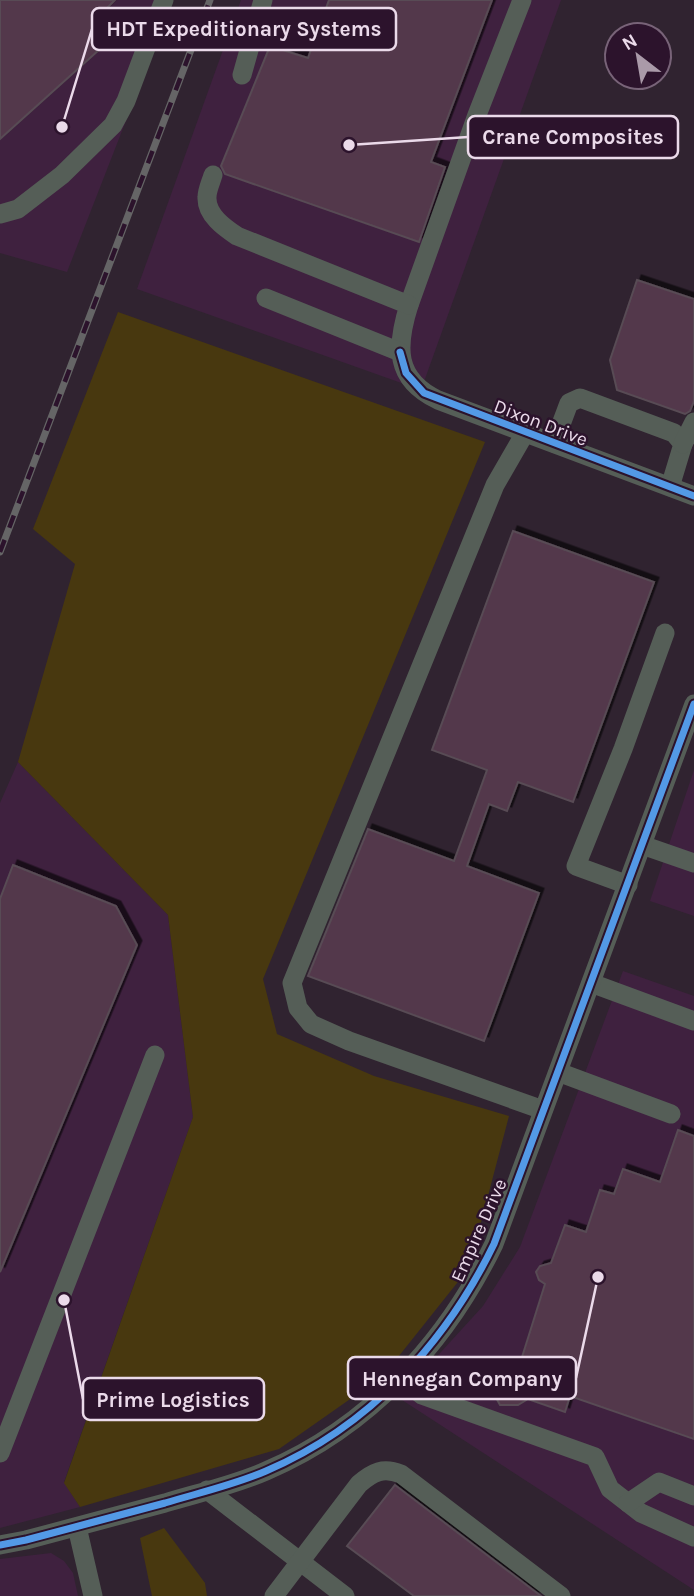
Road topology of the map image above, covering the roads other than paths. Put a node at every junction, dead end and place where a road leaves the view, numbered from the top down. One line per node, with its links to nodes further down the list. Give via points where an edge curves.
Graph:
1 (164, 0): 6 (street, via 113,125 62,175 18,209)
2 (263, 0): 4 (street)
3 (522, 0): 8 (street)
4 (243, 75)
5 (213, 175): 8 (street, via 206,199 211,212 237,236)
6 (0, 214)
7 (266, 298): 9 (street)
8 (409, 305): 9 (street)
9 (400, 352): 11 (street, Dixon Drive, via 406,373 424,393)
10 (694, 422): 13 (street)
11 (525, 433): 12 (street, Dixon Drive); 25 (street, via 495,485 292,983 298,1008 312,1024)
12 (554, 443): 13 (street, via 569,403 580,398 674,433); 14 (street, Dixon Drive)
13 (683, 444): 14 (street)
14 (670, 487): 15 (street, Dixon Drive)
15 (694, 496)
16 (665, 633): 20 (street, via 576,866)
17 (694, 704): 18 (street, Empire Drive)
18 (642, 845): 19 (street); 20 (street, Empire Drive)
19 (694, 863)
20 (628, 885): 21 (street, Empire Drive)
21 (591, 983): 22 (street); 24 (street, Empire Drive)
22 (694, 1021)
23 (155, 1055): 28 (street)
24 (558, 1072): 25 (street, Empire Drive); 26 (street)
25 (543, 1110): 27 (street, Empire Drive, via 481,1270 450,1320)
26 (671, 1114)
27 (401, 1378): 29 (street, Empire Drive, via 359,1416 299,1454); 31 (street, via 422,1395 595,1457 610,1489)
28 (0, 1453)
29 (207, 1490): 32 (street, Empire Drive); 35 (street)
30 (694, 1496): 31 (street, via 659,1482)
31 (628, 1503): 33 (street)
32 (77, 1527): 34 (street, Empire Drive); 36 (street)
33 (694, 1537)
34 (0, 1545)
35 (299, 1561): 37 (street); 38 (street); 39 (street, via 359,1485 371,1474 391,1471 401,1474)
36 (93, 1596)
37 (274, 1596)
38 (345, 1596)
39 (561, 1596)

